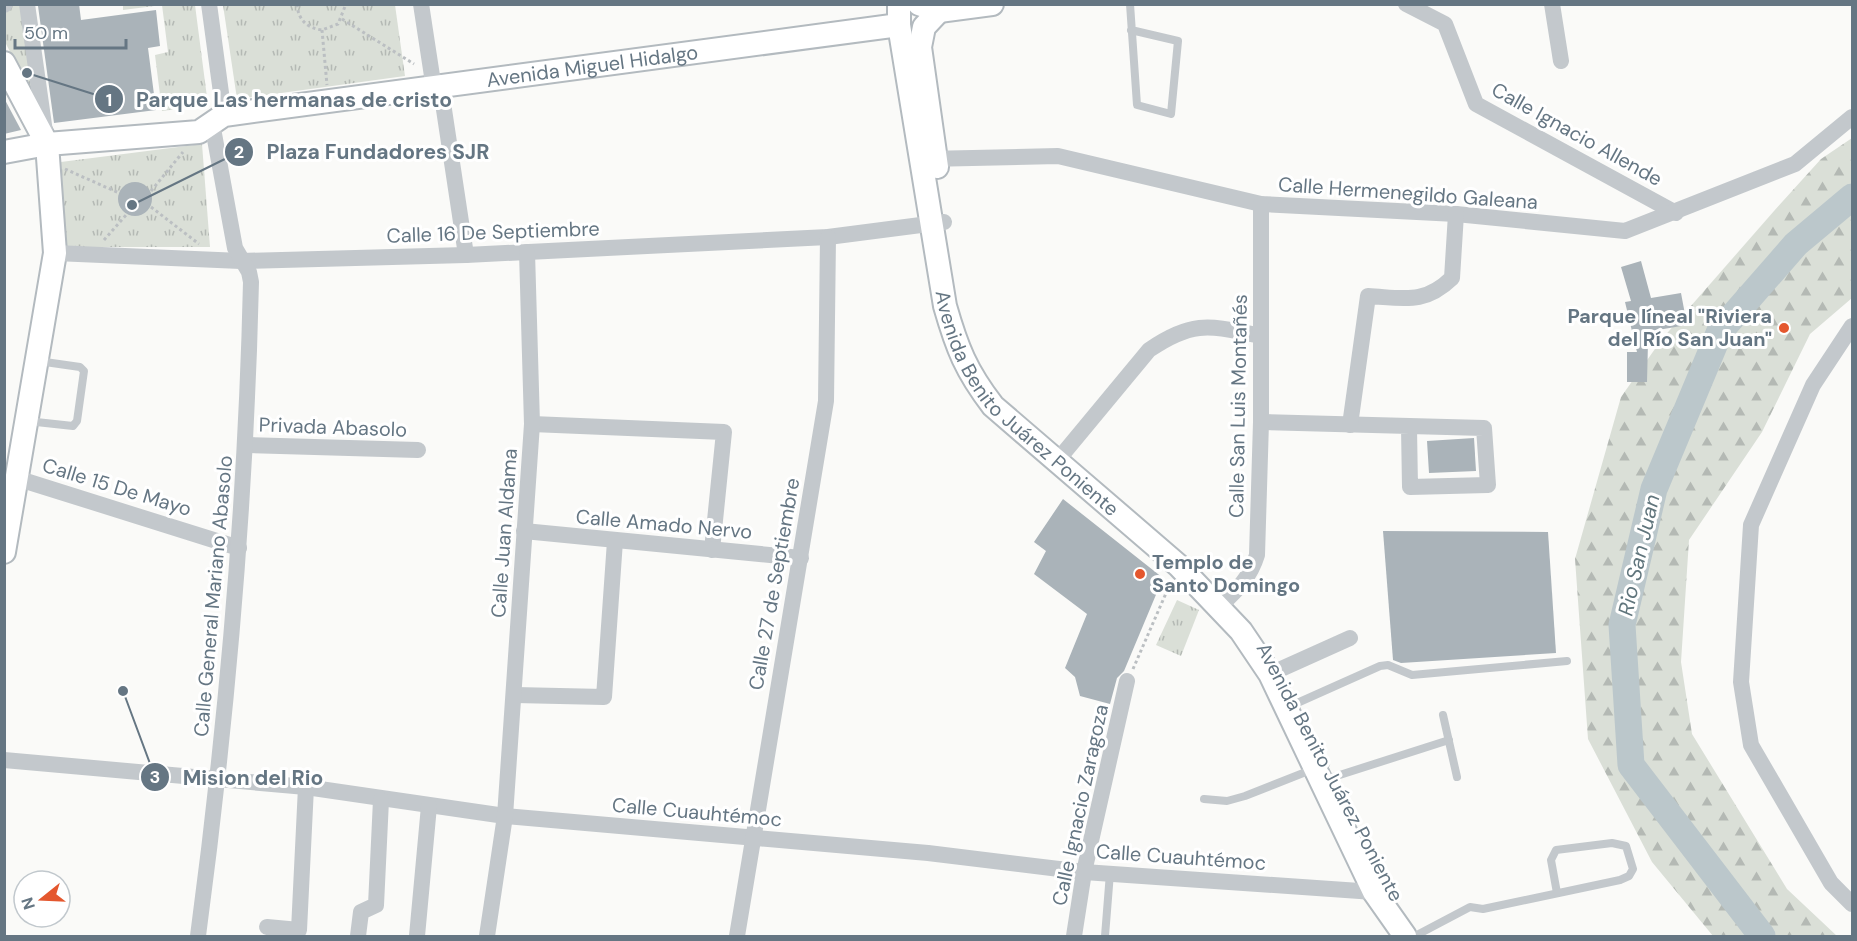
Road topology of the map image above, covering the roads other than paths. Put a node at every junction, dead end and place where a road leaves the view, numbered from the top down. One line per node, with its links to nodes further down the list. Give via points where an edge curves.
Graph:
1 (27, 4): 18 (street)
2 (209, 4): 16 (street, Calle General Mariano Abasolo)
3 (421, 4): 13 (street)
4 (992, 4): 8 (street)
5 (1130, 4): 10 (lane)
6 (1406, 4): 21 (street, Calle Ignacio Allende, via 1445,24 1476,104)
7 (1552, 4): 11 (street)
8 (938, 7): 14 (street, Avenida Benito Juárez Poniente, via 921,37)
9 (899, 15): 13 (street, Avenida Miguel Hidalgo); 14 (street, via 913,41); 19 (street, Avenida Benito Juárez Poniente)
10 (1131, 30): 10 (lane, via 1137,105 1171,114 1178,42)
11 (1561, 61)
12 (4, 63): 18 (street)
13 (436, 81): 16 (street, Avenida Miguel Hidalgo); 27 (street)
14 (926, 81): 19 (street, Avenida Benito Juárez Poniente)
15 (1852, 117): 21 (street, Calle Hermenegildo Galeana, via 1795,164)
16 (212, 123): 18 (street, Avenida Miguel Hidalgo); 28 (street, Calle General Mariano Abasolo, via 230,227)
17 (4, 152): 18 (street, Avenida Miguel Hidalgo)
18 (47, 153): 26 (street)
19 (928, 159): 20 (street, Calle Hermenegildo Galeana, via 1058,156); 23 (street, Avenida Benito Juárez Poniente)
20 (1261, 204): 22 (street, Calle Hermenegildo Galeana); 30 (street, Calle San Luis Montañés)
21 (1676, 213): 22 (street, Calle Hermenegildo Galeana, via 1625,231)
22 (1456, 214): 35 (street, via 1452,278 1438,292 1417,298 1368,296)
23 (937, 223): 24 (street, Calle 16 De Septiembre); 39 (street, Avenida Benito Juárez Poniente, via 945,306 957,350 993,406)
24 (828, 237): 25 (street, Calle 16 De Septiembre); 46 (street, Calle 27 de Septiembre, via 826,401)
25 (527, 252): 27 (street, Calle 16 De Septiembre); 34 (street, Calle Juan Aldama)
26 (56, 253): 28 (street, Calle 16 De Septiembre); 31 (street)
27 (466, 255): 28 (street, Calle 16 De Septiembre)
28 (241, 261): 37 (street, Calle General Mariano Abasolo, via 251,282)
29 (1852, 327): 70 (street, via 1812,385 1751,525 1741,682 1751,745 1831,883)
30 (1261, 336): 33 (street, Calle San Luis Montañés); 39 (street, via 1210,326 1186,329 1168,337 1149,350)
31 (37, 361): 32 (street); 32 (lane, via 80,367 84,371 77,421 73,426)
32 (26, 421): 40 (street)
33 (1261, 422): 35 (street); 47 (street, Calle San Luis Montañés, via 1257,555 1244,584)
34 (532, 424): 41 (street, Calle Juan Aldama); 44 (street, via 724,432)
35 (1350, 425): 36 (street)
36 (1409, 428): 36 (street, via 1410,487 1488,485 1484,428)
37 (247, 445): 38 (street, Privada Abasolo); 43 (street, Calle General Mariano Abasolo)
38 (418, 450)
39 (1061, 456): 47 (street, Avenida Benito Juárez Poniente, via 1179,567); 47 (street, Avenida Benito Juárez Poniente, via 1184,556)
40 (11, 491): 43 (street, Calle 15 De Mayo); 45 (street)
41 (524, 531): 42 (street, Calle Amado Nervo); 52 (street, Calle Juan Aldama)
42 (615, 541): 44 (street, Calle Amado Nervo); 52 (street, via 604,698)
43 (239, 548): 59 (street, Calle General Mariano Abasolo)
44 (712, 549): 46 (street, Calle Amado Nervo)
45 (4, 552)
46 (801, 558): 65 (street, Calle 27 de Septiembre)
47 (1224, 602): 50 (street, Avenida Benito Juárez Poniente)
48 (1350, 638): 50 (street)
49 (1567, 661): 53 (lane, via 1412,675 1388,665 1380,666)
50 (1274, 672): 53 (street, Avenida Benito Juárez Poniente)
51 (1127, 681): 66 (street, Calle Ignacio Zaragoza)
52 (515, 695): 64 (street, Calle Juan Aldama)
53 (1291, 705): 57 (street, Avenida Benito Juárez Poniente)
54 (1443, 715): 55 (lane)
55 (1449, 740): 57 (lane); 58 (lane)
56 (4, 760): 59 (street, Calle Cuauhtémoc)
57 (1324, 773): 61 (lane, via 1227,801); 68 (street, Avenida Benito Juárez Poniente)
58 (1457, 777)
59 (219, 778): 60 (street, Calle Cuauhtémoc); 72 (street, Calle General Mariano Abasolo)
60 (306, 787): 62 (street, Calle Cuauhtémoc); 71 (street, via 299,930)
61 (1204, 799)
62 (381, 800): 63 (street, Calle Cuauhtémoc); 73 (street, via 376,905 361,912)
63 (429, 806): 64 (street, Calle Cuauhtémoc); 74 (street)
64 (505, 816): 65 (street, Calle Cuauhtémoc); 75 (street, Calle Juan Aldama)
65 (752, 838): 66 (street, Calle Cuauhtémoc, via 928,853); 76 (street, Calle 27 de Septiembre)
66 (1084, 872): 67 (street, Calle Cuauhtémoc); 77 (street, Calle Ignacio Zaragoza)
67 (1110, 873): 68 (street, Calle Cuauhtémoc); 78 (lane)
68 (1381, 889): 79 (street, Avenida Benito Juárez Poniente)
69 (1557, 893): 69 (lane, via 1551,860 1556,850 1612,843 1626,846 1633,869 1629,876); 79 (lane, via 1483,909 1470,907)
70 (1852, 904)
71 (267, 927)
72 (198, 936)
73 (358, 936)
74 (417, 936)
75 (487, 936)
76 (737, 936)
77 (1074, 936)
78 (1105, 936)
79 (1416, 936)

